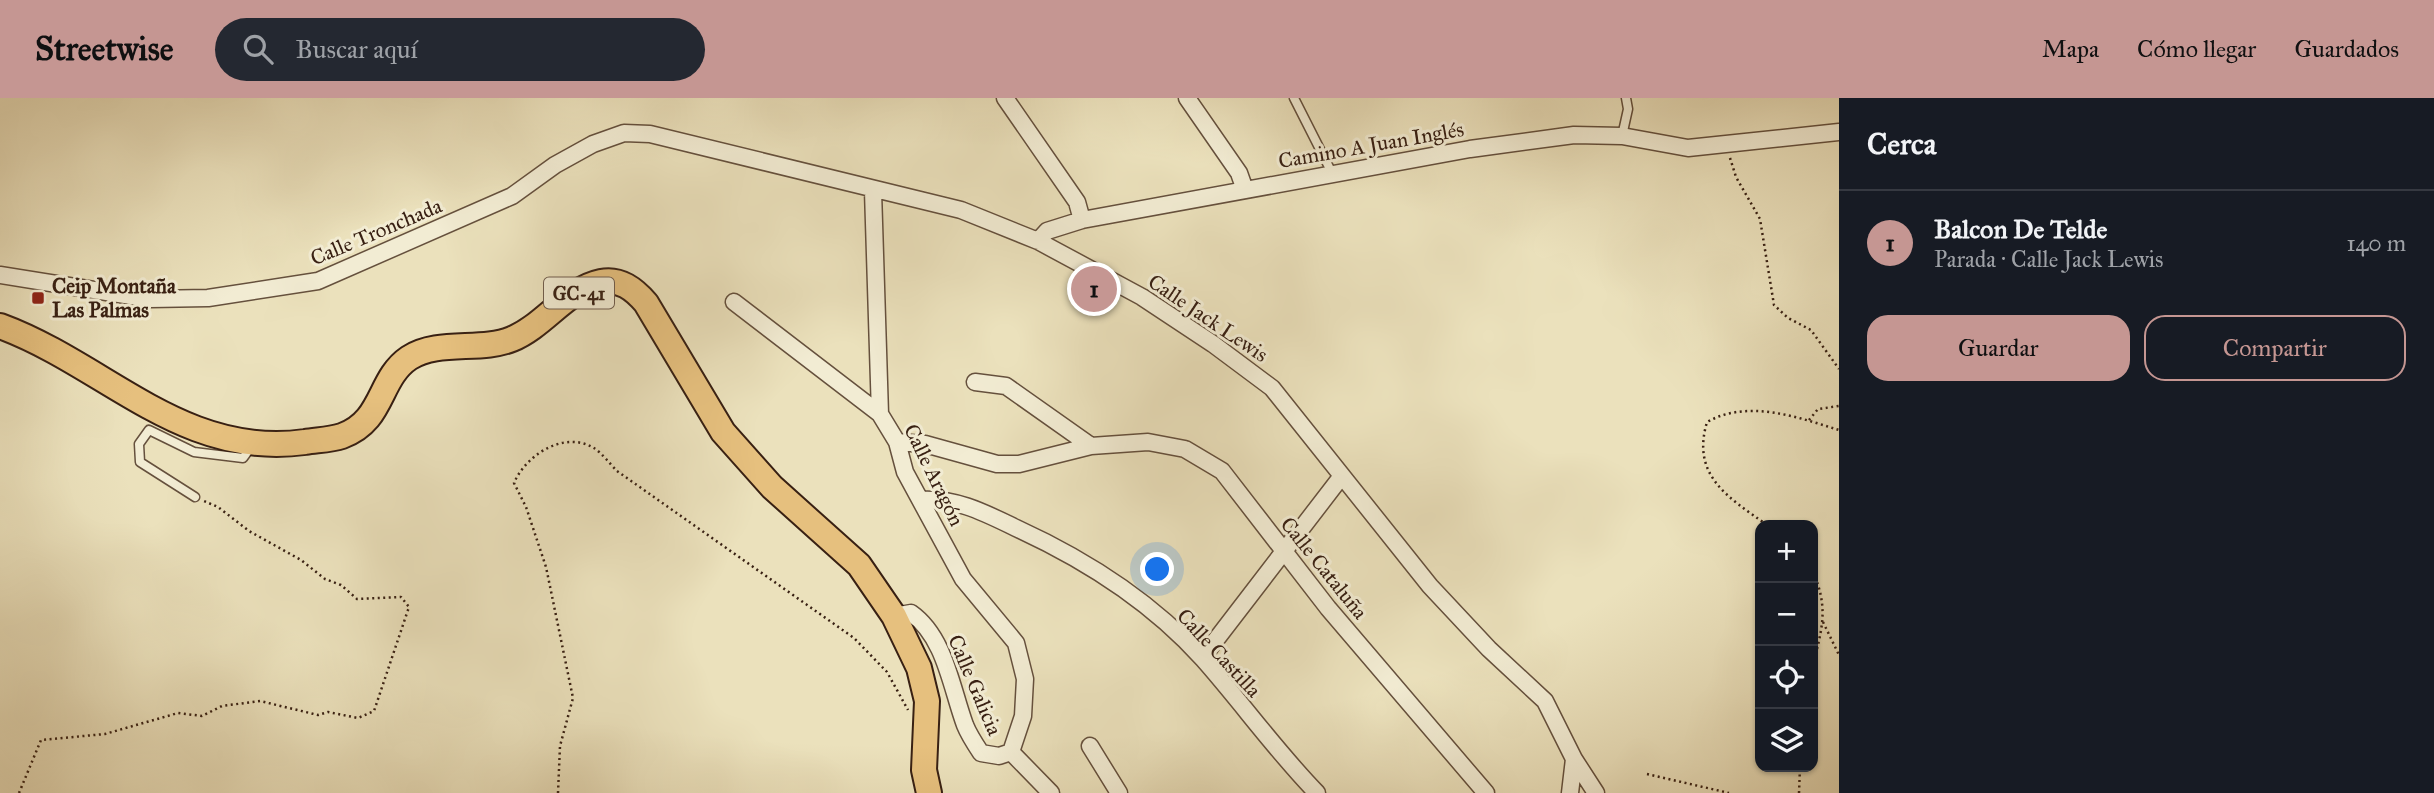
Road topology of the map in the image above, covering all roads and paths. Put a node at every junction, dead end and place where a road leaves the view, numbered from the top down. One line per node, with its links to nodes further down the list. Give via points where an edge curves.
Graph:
1 (1005, 98): 12 (street, via 1077,202)
2 (1187, 98): 10 (street, via 1239,173)
3 (1294, 98): 9 (lane)
4 (1626, 98): 7 (lane)
5 (624, 132): 11 (street, Calle Jack Lewis, via 723,151); 14 (street, Calle Tronchada, via 555,165 512,196 318,281 208,298 150,299)
6 (1839, 132): 8 (street, Camino A Juan Inglés)
7 (1622, 136): 8 (street, Camino A Juan Inglés, via 1688,148); 9 (street, Camino A Juan Inglés, via 1574,135)
8 (1725, 145): 17 (path, via 1736,177 1760,219 1774,305 1811,330)
9 (1332, 173): 10 (street, Camino A Juan Inglés)
10 (1245, 190): 12 (street, Camino A Juan Inglés)
11 (873, 191): 13 (street, Calle Jack Lewis, via 961,210); 20 (street, Calle Aragón)
12 (1082, 220): 13 (street, Camino A Juan Inglés, via 1047,231)
13 (1038, 241): 26 (street, Calle Jack Lewis, via 1142,297 1272,388)
14 (0, 275)
15 (734, 302): 20 (street)
16 (0, 326): 24 (main road, GC-41, via 27,336 185,424 214,437)
17 (1839, 369)
18 (975, 382): 25 (street, via 1006,386)
19 (1839, 405): 21 (path, via 1818,409)
20 (880, 414): 23 (street, Calle Aragón)
21 (1809, 421): 22 (path); 29 (path, via 1788,414 1740,411 1707,422 1701,442 1706,470 1724,494)
22 (1839, 430)
23 (897, 442): 25 (street, Calle Cataluña, via 925,444 997,464 1019,464); 28 (street, Calle Aragón, via 905,472)
24 (253, 444): 27 (lane, via 243,458 194,452 149,430 139,444 140,462); 32 (main road, GC-41, via 289,444 354,431 375,411 399,366 410,357 510,340 588,286 615,281 629,286 646,303 723,432 772,487 859,565)
25 (1091, 446): 30 (street, Calle Cataluña, via 1148,442 1185,449 1222,471)
26 (1341, 477): 30 (street); 40 (street, Calle Jack Lewis, via 1430,586 1545,701)
27 (195, 498): 43 (path, via 218,506 249,531 357,599 401,597 409,607 374,711 358,718 328,712 318,715 260,701 222,706 202,716 178,713 105,734 41,740)
28 (921, 500): 36 (street, Calle Castilla, via 942,499 967,506 1052,544 1135,596); 39 (street, Calle Aragón, via 963,579 1016,643 1025,679 1023,716)
29 (1760, 520)
30 (1283, 550): 36 (street); 49 (street, Calle Cataluña)
31 (1818, 583): 33 (path, via 1823,595)
32 (894, 616): 37 (main road, GC-41, via 919,668 927,701); 39 (street, Calle Galicia, via 911,613 925,623 966,728 981,753 999,756)
33 (1823, 622): 34 (path); 35 (path)
34 (1817, 646)
35 (1839, 655)
36 (1202, 658): 48 (street, Calle Castilla)
37 (924, 737): 44 (path, via 887,672 854,638 617,471 596,449 579,441 557,443 522,465 514,483 546,567 573,698 560,746); 45 (main road, GC-41)
38 (1090, 746): 47 (street)
39 (1011, 752): 46 (street, Calle Galicia)
40 (1574, 759): 50 (street); 51 (street, Calle Jack Lewis)
41 (1800, 772): 53 (path)
42 (1647, 774): 52 (path)
43 (19, 793)
44 (558, 793)
45 (929, 793)
46 (1051, 793)
47 (1119, 793)
48 (1317, 793)
49 (1486, 793)
50 (1570, 793)
51 (1596, 793)
52 (1729, 793)
53 (1799, 793)

